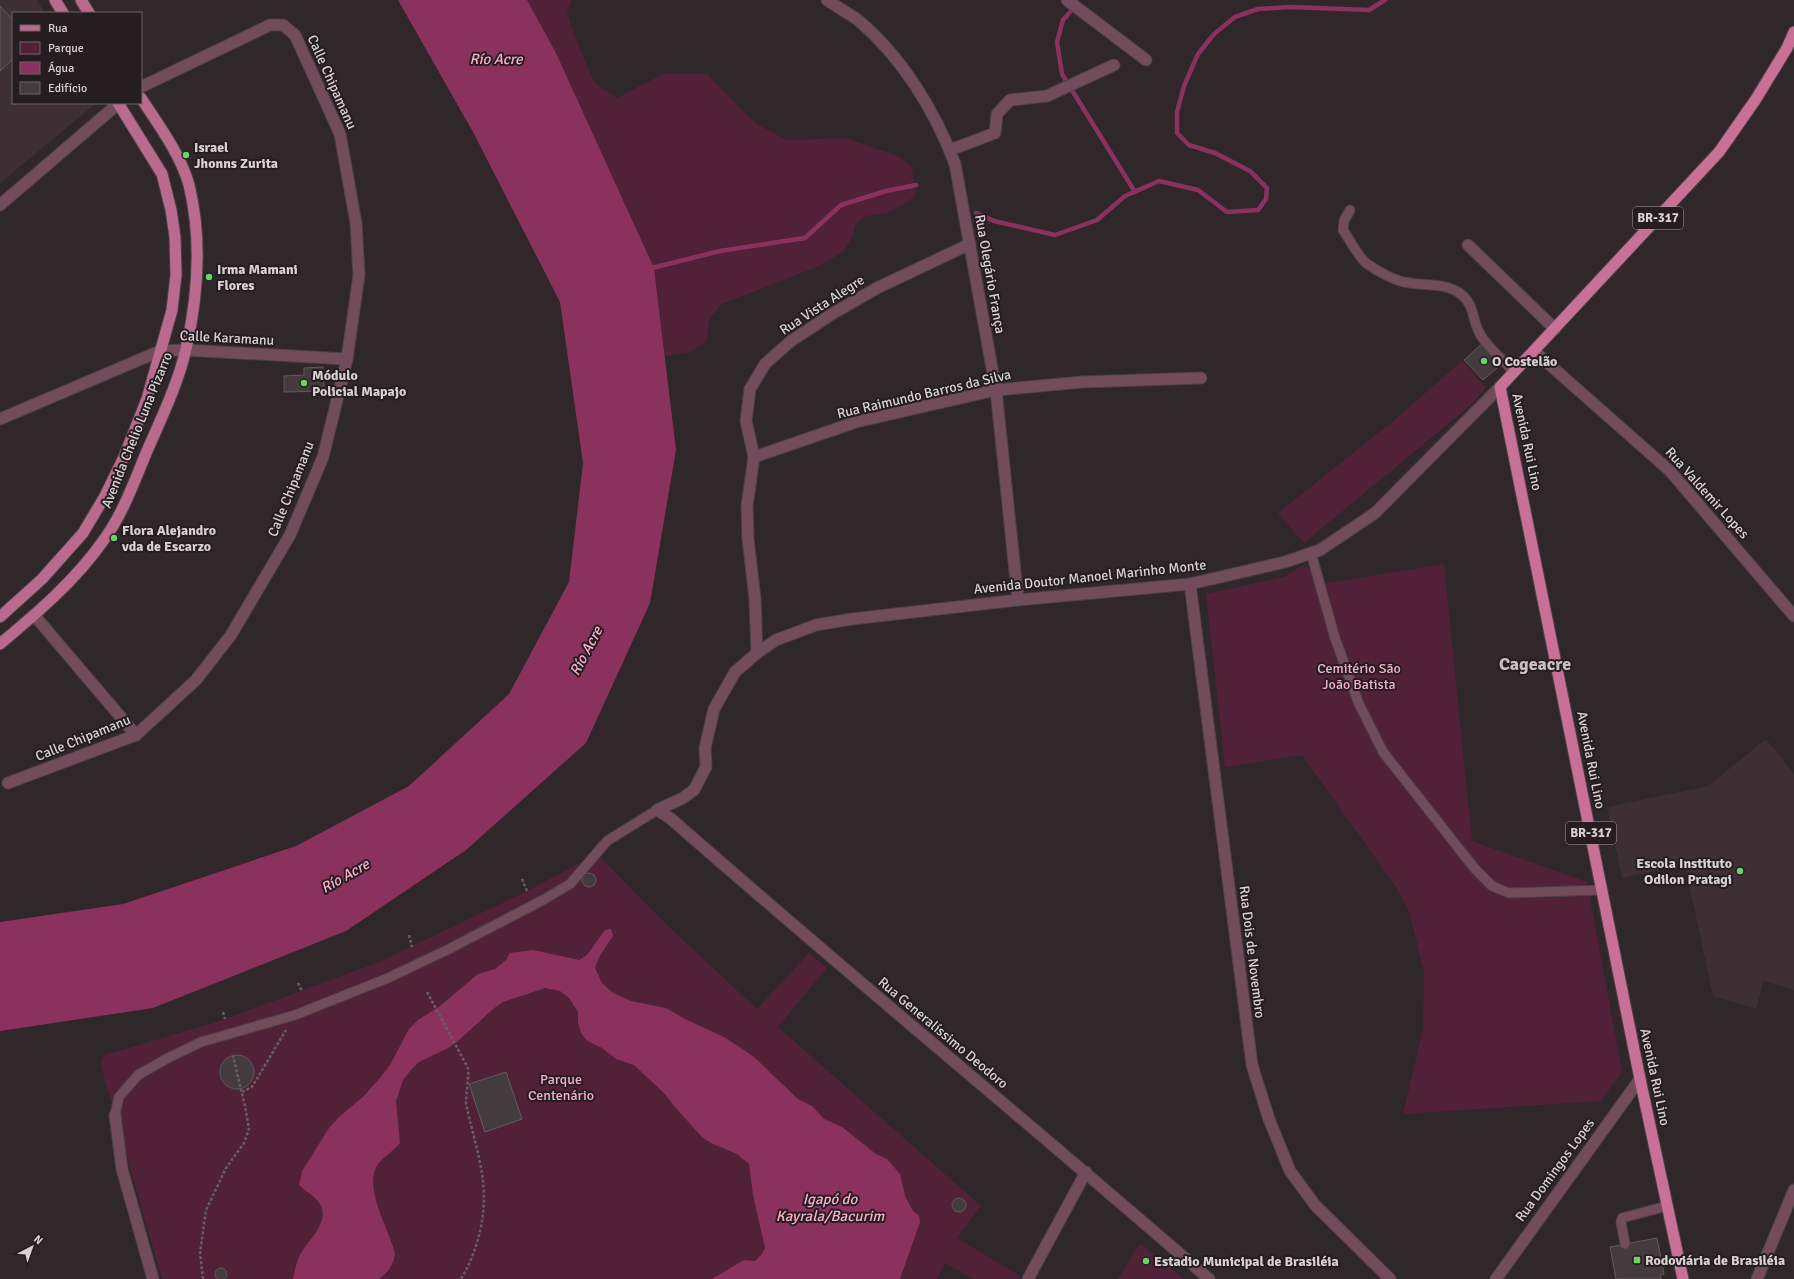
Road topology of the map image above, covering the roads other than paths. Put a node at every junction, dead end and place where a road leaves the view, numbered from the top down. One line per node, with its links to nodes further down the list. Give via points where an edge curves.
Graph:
1 (55, 0): 5 (main road)
2 (81, 0): 6 (main road)
3 (827, 0): 14 (street, Rua Olegário França, via 857,20 902,69 943,133)
4 (1067, 0): 8 (street)
5 (62, 12)
6 (88, 12)
7 (1794, 32): 19 (highway, Avenida Doutor Manoel Marinho Monte / BR-317, via 1756,99 1719,152)
8 (1146, 60)
9 (1114, 65): 14 (street, via 1047,96 1010,100 997,114 995,133)
10 (142, 87): 23 (street, Calle Chipamanu, via 270,25 284,26 295,35 340,134 356,223 359,275)
11 (142, 100): 20 (main road, Avenida Chelio Luna Pizarro, via 173,149 189,184 196,225 197,267)
12 (118, 104): 15 (street)
13 (120, 104): 21 (main road, Avenida Chelio Luna Pizarro, via 162,174 171,210 176,275 172,310)
14 (950, 150): 17 (street, Rua Olegário França)
15 (0, 205)
16 (1350, 210): 24 (lane, via 1344,221 1343,230 1365,262 1408,283 1440,286 1464,296 1473,309 1478,332)
17 (970, 244): 27 (street, Rua Olegário França); 29 (street, Rua Vista Alegre, via 876,288 791,341 765,364 750,389 746,421)
18 (1468, 245): 19 (street)
19 (1555, 329): 22 (highway, Avenida Doutor Manoel Marinho Monte / BR-317)
20 (186, 350): 21 (street, Calle Karamanu); 23 (street, Calle Karamanu); 33 (main road, Avenida Chelio Luna Pizarro, via 124,506 104,540 74,576)
21 (160, 351): 28 (street, Calle Karamanu); 35 (main road, Avenida Chelio Luna Pizarro, via 147,399 124,457 91,521 42,579)
22 (1534, 351): 24 (highway, Avenida Doutor Manoel Marinho Monte / BR-317); 34 (street, Rua Valdemir Lopes, via 1670,471)
23 (347, 359): 38 (street, Calle Chipamanu, via 323,457 290,535 231,635 196,680)
24 (1514, 372): 26 (highway, Avenida Doutor Manoel Marinho Monte / BR-317)
25 (1200, 378): 27 (street, Rua Raimundo Barros da Silva, via 1082,382)
26 (1500, 387): 30 (street, Avenida Doutor Manoel Marinho Monte, via 1375,513 1320,550); 41 (highway, Avenida Rui Lino / BR-317)
27 (996, 390): 29 (street, Rua Raimundo Barros da Silva, via 856,422); 32 (street, Rua Olegário França)
28 (0, 419)
29 (754, 457): 37 (street, Rua Vista Alegre, via 747,506)
30 (1311, 553): 31 (street, Avenida Doutor Manoel Marinho Monte, via 1285,562); 41 (lane, via 1335,638 1359,704 1376,738 1384,752 1475,869 1492,886 1509,893)
31 (1190, 584): 32 (street, Avenida Doutor Manoel Marinho Monte); 51 (street, Rua Dois de Novembro, via 1252,1065 1269,1119 1290,1171 1315,1205)
32 (1018, 600): 37 (street, Avenida Doutor Manoel Marinho Monte, via 816,625 776,640)
33 (34, 615): 36 (main road, Avenida Chelio Luna Pizarro); 38 (street)
34 (1794, 616)
35 (0, 617)
36 (0, 644)
37 (757, 653): 40 (street, Avenida Doutor Manoel Marinho Monte, via 734,672 714,709 705,748 706,767 694,790)
38 (136, 736): 39 (street, Calle Chipamanu)
39 (8, 784)
40 (657, 810): 43 (lane, Avenida Doutor Manoel Marinho Monte, via 607,841 570,884 449,949 388,978 295,1015 201,1042 168,1058 138,1075 119,1097); 44 (street, Rua Generalíssimo Deodoro, via 670,818 826,954)
41 (1602, 890): 42 (highway, Avenida Rui Lino / BR-317)
42 (1640, 1079): 46 (highway, Avenida Rui Lino / BR-317); 52 (street, Rua Domingos Lopes)
43 (115, 1116): 48 (street, via 122,1169)
44 (1086, 1172): 49 (street); 50 (street, Rua Generalíssimo Deodoro)
45 (1794, 1190): 54 (street)
46 (1667, 1206): 47 (lane, via 1622,1218); 53 (highway, Avenida Rui Lino / BR-317)
47 (1625, 1244)
48 (153, 1279)
49 (1028, 1279)
50 (1209, 1279)
51 (1390, 1279)
52 (1496, 1279)
53 (1683, 1279)
54 (1757, 1279)

